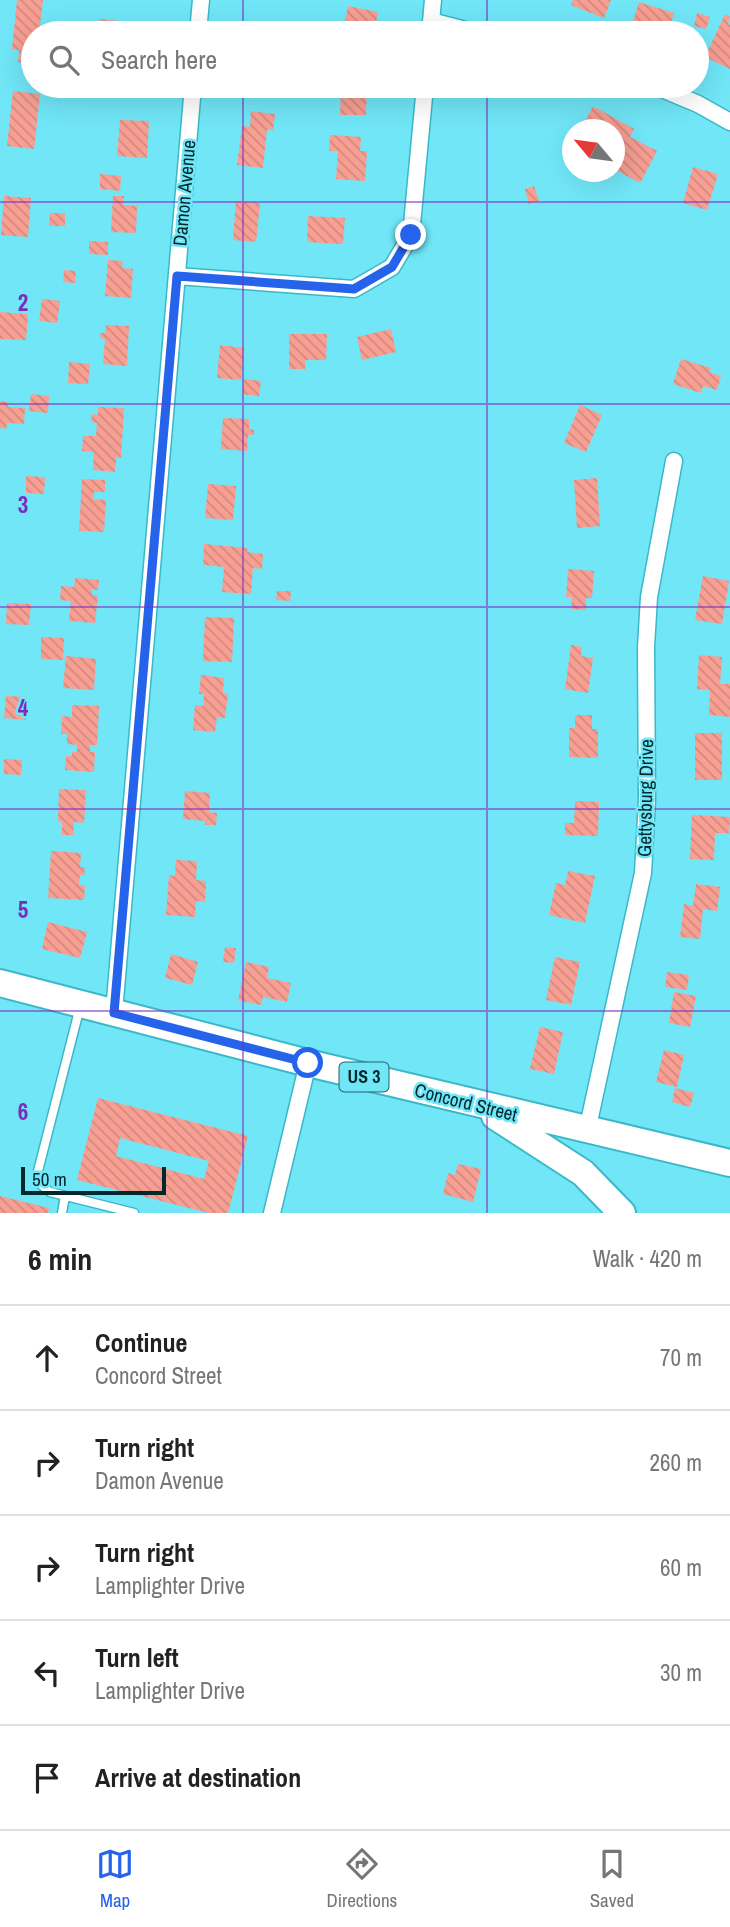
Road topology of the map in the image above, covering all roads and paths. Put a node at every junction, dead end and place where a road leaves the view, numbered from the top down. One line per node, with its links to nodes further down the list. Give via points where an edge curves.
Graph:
1 (201, 0): 3 (street)
2 (433, 0): 4 (street)
3 (199, 21)
4 (431, 21)
5 (192, 98): 9 (street, Damon Avenue)
6 (424, 98): 9 (street, via 411,235 392,267 354,289)
7 (684, 98): 8 (street)
8 (730, 122)
9 (177, 276): 13 (street, Damon Avenue)
10 (674, 461): 16 (street, Gettysburg Drive, via 649,597 643,873)
11 (0, 983): 12 (main road, Concord Street / US 3)
12 (81, 1004): 13 (main road, Concord Street / US 3); 18 (lane, via 38,1171 40,1184)
13 (114, 1013): 14 (main road, Concord Street / US 3)
14 (308, 1063): 15 (main road, Concord Street / US 3); 21 (street)
15 (476, 1104): 16 (main road, Concord Street / US 3); 22 (main road, via 573,1166)
16 (587, 1131): 17 (main road, Concord Street / US 3)
17 (730, 1163)
18 (65, 1196): 19 (lane); 20 (lane)
19 (62, 1213)
20 (134, 1213)
21 (272, 1213)
22 (622, 1213)

